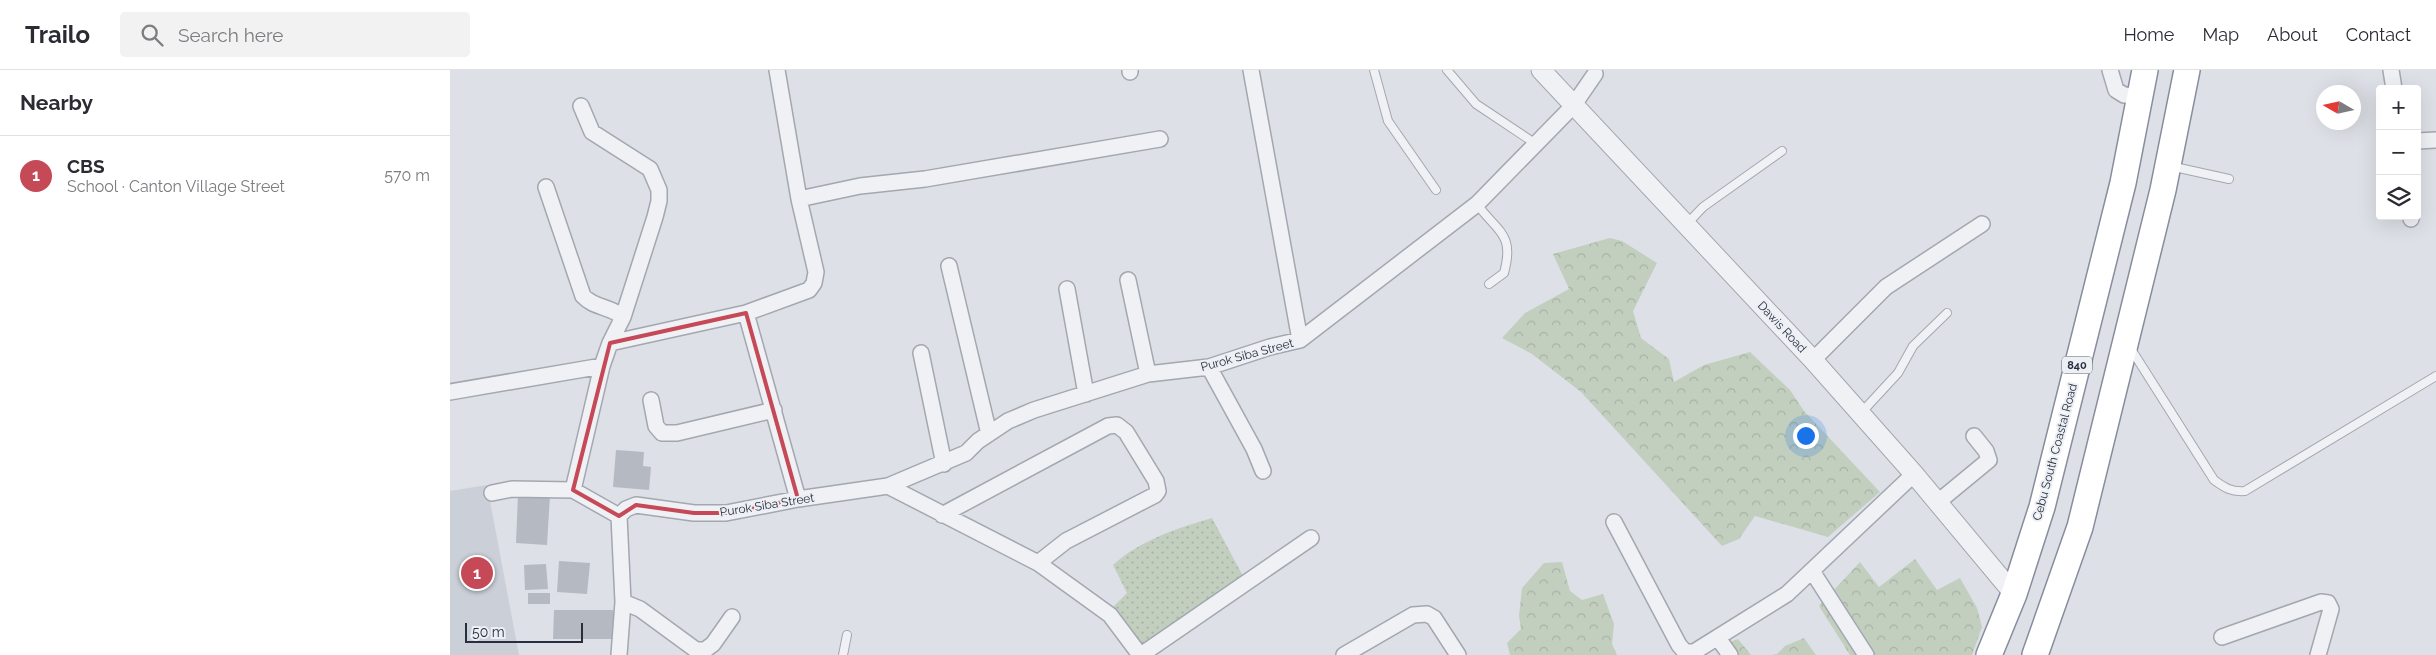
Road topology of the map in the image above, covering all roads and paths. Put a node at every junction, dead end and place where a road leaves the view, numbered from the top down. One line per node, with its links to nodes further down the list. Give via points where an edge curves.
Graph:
1 (777, 70): 24 (street)
2 (1251, 70): 35 (street)
3 (1374, 70): 23 (lane, via 1388,121)
4 (1447, 70): 18 (lane, via 1476,104)
5 (2110, 70): 12 (street, via 2113,85 2120,93)
6 (2145, 70): 12 (highway, Cebu South Coastal Road / 840)
7 (2390, 70): 11 (street)
8 (2190, 72): 20 (highway)
9 (1548, 73): 14 (street, Dawis Road)
10 (1595, 74): 14 (street, Purok Siba Street)
11 (2393, 85)
12 (2140, 96): 65 (highway, Cebu South Coastal Road / 840, via 2123,183 2042,507)
13 (581, 106): 34 (street, via 592,132 650,169 659,190 655,217)
14 (1573, 106): 18 (street, Purok Siba Street); 27 (street, Dawis Road)
15 (1160, 139): 24 (street, via 925,179 860,186)
16 (2436, 140): 17 (street)
17 (2421, 141)
18 (1536, 144): 25 (street, Purok Siba Street)
19 (1782, 151): 27 (lane, via 1703,207)
20 (2168, 165): 21 (lane); 36 (highway)
21 (2229, 179)
22 (546, 187): 34 (street, via 583,296 590,304 614,310)
23 (1436, 190)
24 (799, 199): 32 (street, via 816,272 814,283 809,290)
25 (1476, 204): 30 (lane, via 1502,232 1508,251 1504,273); 35 (street, Purok Siba Street)
26 (1982, 224): 39 (street, via 1886,287)
27 (1686, 225): 39 (street, Dawis Road)
28 (949, 266): 49 (street)
29 (1128, 280): 42 (street)
30 (1489, 284)
31 (1067, 290): 45 (street)
32 (746, 313): 37 (street); 47 (street)
33 (1947, 313): 48 (lane, via 1913,346 1898,373)
34 (623, 317): 37 (street)
35 (1300, 340): 41 (street, Purok Siba Street)
36 (2126, 341): 43 (lane, via 2214,480 2234,492 2245,491); 71 (highway, via 2080,528)
37 (610, 343): 40 (street)
38 (921, 354): 51 (street)
39 (1812, 360): 48 (street, Dawis Road)
40 (602, 366): 44 (street); 55 (street)
41 (1209, 367): 42 (street, Purok Siba Street); 52 (street, via 1254,449)
42 (1148, 374): 45 (street, Purok Siba Street)
43 (2436, 376)
44 (450, 392)
45 (1086, 394): 49 (street, Purok Siba Street, via 1034,410 1008,421)
46 (651, 400): 47 (street, via 656,426 662,432 691,430)
47 (774, 410): 57 (street)
48 (1861, 414): 53 (street, Dawis Road)
49 (989, 434): 51 (street, Purok Siba Street, via 966,453)
50 (1974, 436): 58 (street, via 1990,460)
51 (944, 464): 54 (street, Purok Siba Street)
52 (1263, 472)
53 (1914, 474): 58 (street, Dawis Road); 64 (street)
54 (888, 486): 57 (street, Purok Siba Street); 59 (street)
55 (573, 490): 56 (street, via 512,489); 60 (street)
56 (492, 493)
57 (798, 499): 60 (street, Purok Siba Street, via 726,513 694,514 636,505)
58 (1938, 502): 65 (street, Dawis Road)
59 (942, 515): 63 (street); 63 (street, via 1108,426 1117,425 1126,432 1156,482 1156,495 1066,541)
60 (619, 516): 66 (street)
61 (1614, 522): 70 (street, via 1685,652 1694,652)
62 (1311, 538): 75 (street)
63 (1038, 564): 75 (street, via 1110,615)
64 (1812, 571): 70 (street, via 1788,594); 78 (street)
65 (2014, 594): 79 (highway, Cebu South Coastal Road / 840)
66 (623, 602): 67 (street, via 640,609 696,650 705,650 713,644); 73 (street)
67 (732, 618)
68 (847, 635): 74 (lane)
69 (2222, 637): 80 (street, via 2321,602 2328,603 2331,608)
70 (1718, 638): 77 (street)
71 (2040, 652)
72 (1351, 653): 76 (street, via 1413,615 1427,614 1434,618)
73 (619, 655)
74 (843, 655)
75 (1140, 655)
76 (1458, 655)
77 (1730, 655)
78 (1866, 655)
79 (1989, 655)
80 (2318, 655)

